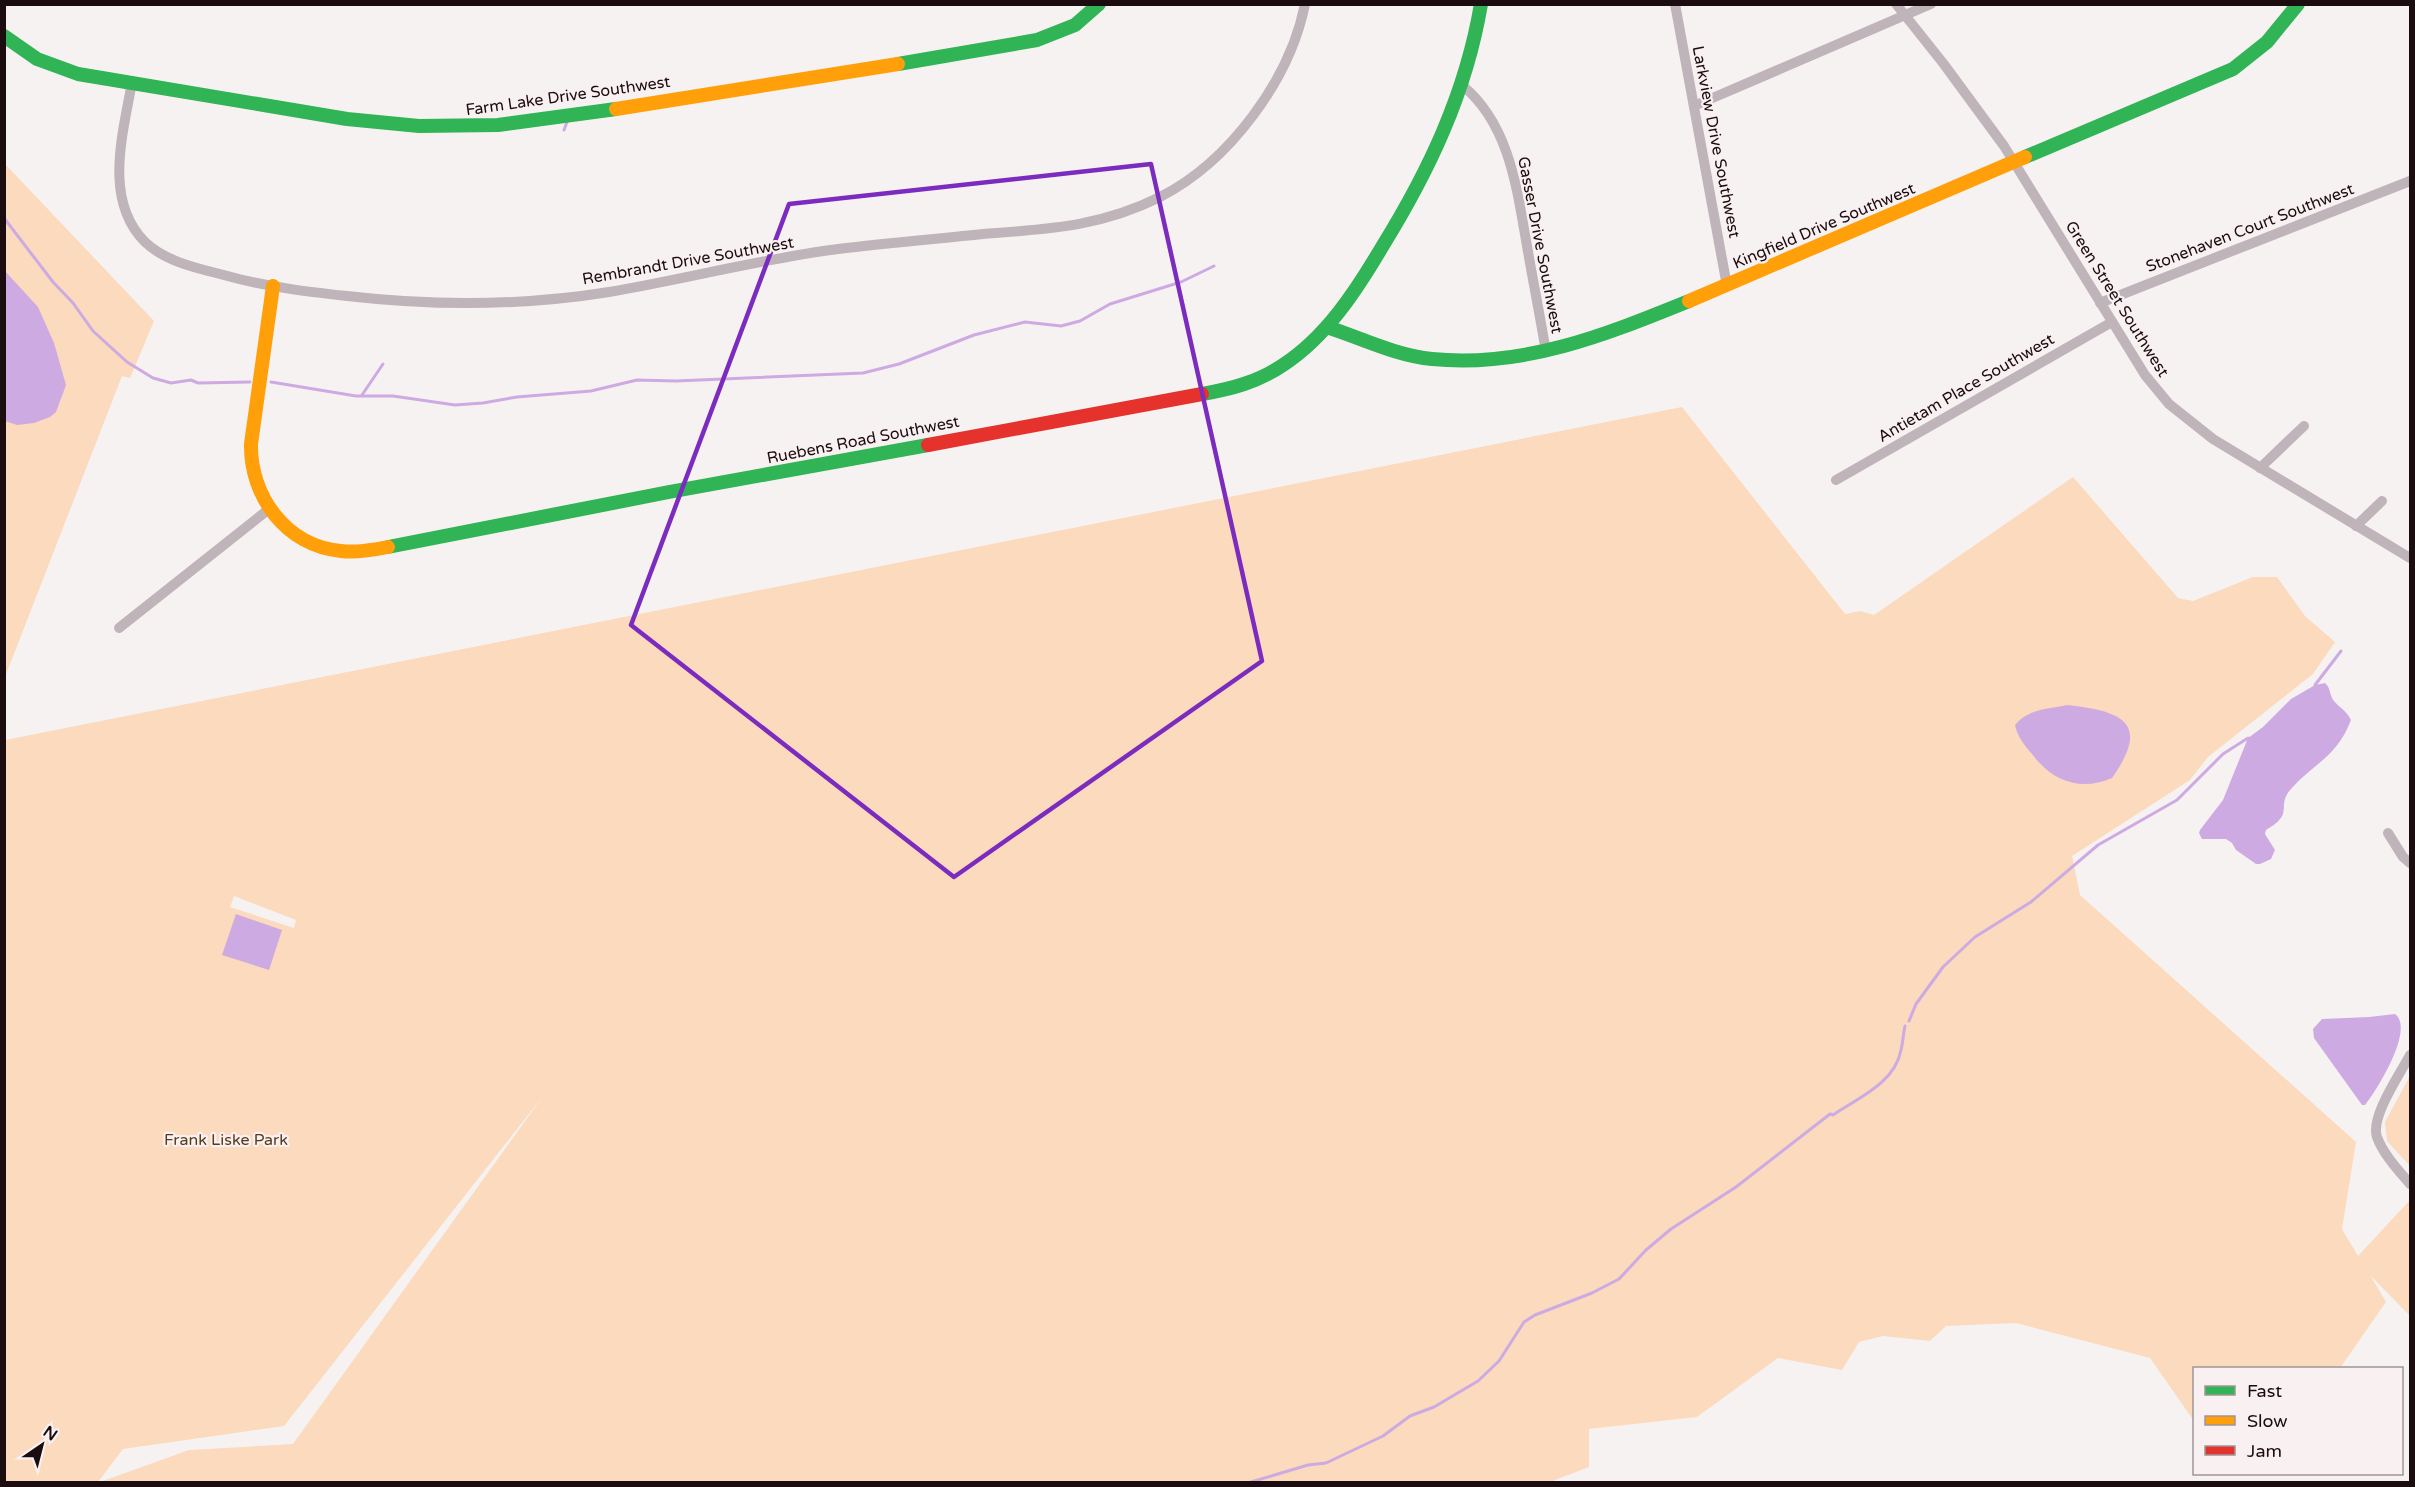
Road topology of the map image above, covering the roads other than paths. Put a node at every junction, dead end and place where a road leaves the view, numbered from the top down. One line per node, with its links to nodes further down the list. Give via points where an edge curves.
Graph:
1 (1099, 4): 10 (street, Farm Lake Drive Southwest, via 1080,22 1053,36 1026,43 498,125 420,126 347,119)
2 (1305, 4): 15 (street, Rembrandt Drive Southwest, via 1300,25 1276,77 1242,130 1195,175 1164,195 1112,218 1048,229 835,250 609,292 540,300 393,302)
3 (1481, 4): 11 (street, Ruebens Road Southwest)
4 (1675, 4): 12 (street, Larkview Drive Southwest)
5 (1896, 4): 8 (street, Green Street Southwest)
6 (1931, 4): 8 (street)
7 (2298, 4): 13 (street, Kingfield Drive Southwest, via 2267,42 2233,69)
8 (1905, 16): 12 (street); 13 (street, Green Street Southwest)
9 (4, 36): 10 (street, Farm Lake Drive Southwest, via 37,59 64,70)
10 (132, 82): 15 (street, Rembrandt Drive Southwest, via 119,166 121,197 137,233 158,252 183,264)
11 (1463, 86): 19 (street, Ruebens Road Southwest, via 1408,205 1351,298); 20 (street, Gasser Drive Southwest, via 1489,116 1514,173)
12 (1694, 106): 16 (street, Larkview Drive Southwest)
13 (2014, 162): 16 (street, Kingfield Drive Southwest); 17 (street, Green Street Southwest)
14 (2410, 181): 17 (street, Stonehaven Court Southwest)
15 (273, 286): 25 (street, Ruebens Road Southwest, via 251,445 251,466)
16 (1727, 286): 20 (street, Kingfield Drive Southwest, via 1599,337)
17 (2100, 303): 18 (street, Green Street Southwest)
18 (2112, 322): 22 (street, Green Street Southwest, via 2145,375 2169,404 2213,439); 23 (street, Antietam Place Southwest)
19 (1327, 327): 20 (street, Kingfield Drive Southwest, via 1431,359 1472,360); 25 (street, Ruebens Road Southwest, via 1276,370 1232,390 384,548 339,551 316,546 281,524)
20 (1546, 351)
21 (2304, 426): 22 (street)
22 (2260, 468): 26 (street, Green Street Southwest)
23 (1836, 480)
24 (2382, 501): 26 (street)
25 (269, 509): 28 (street)
26 (2356, 526): 27 (street, Green Street Southwest)
27 (2409, 555)
28 (119, 628)
29 (2388, 833): 30 (street)
30 (2410, 863)
31 (2410, 1056): 32 (street, via 2376,1124 2377,1137)
32 (2410, 1184)

